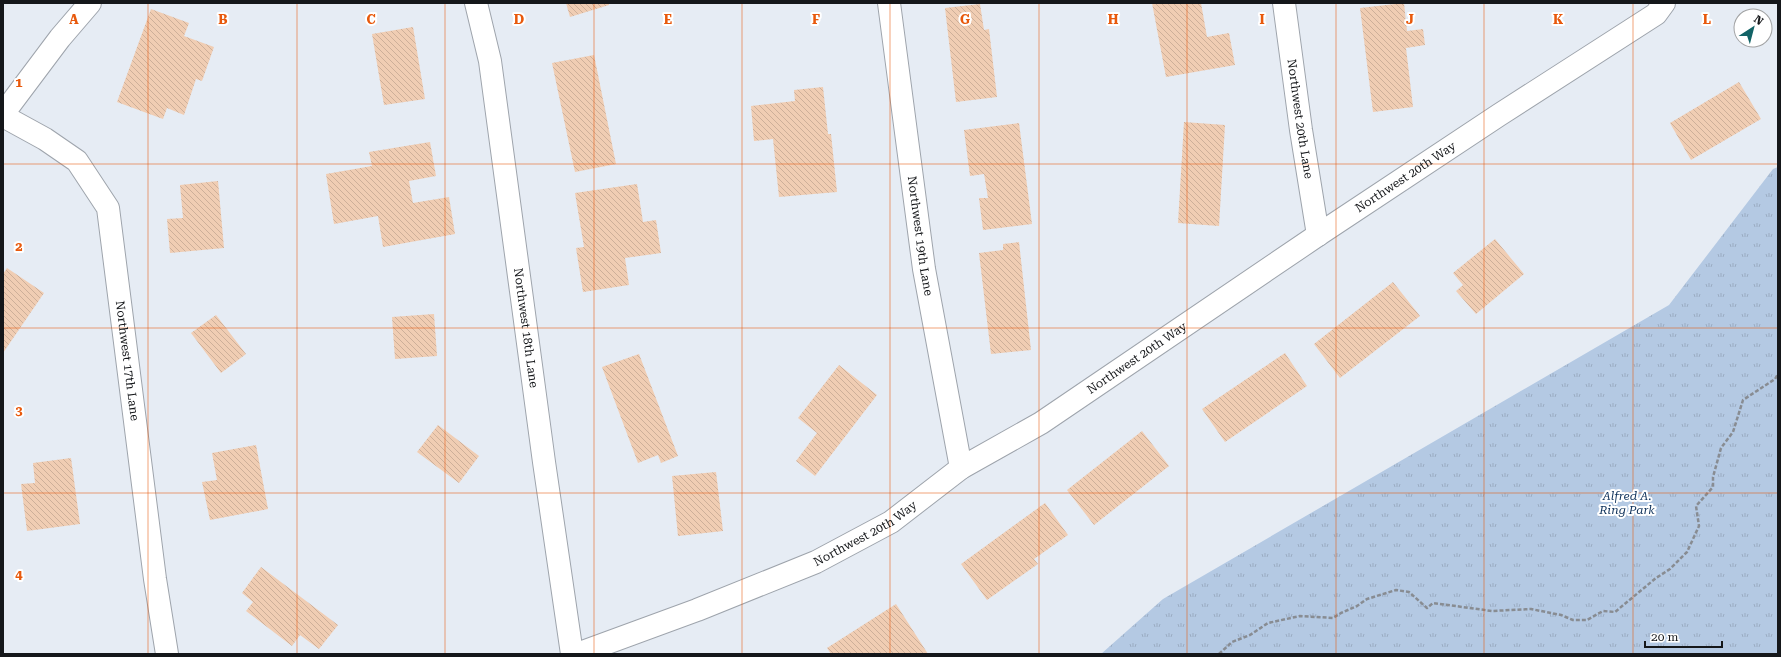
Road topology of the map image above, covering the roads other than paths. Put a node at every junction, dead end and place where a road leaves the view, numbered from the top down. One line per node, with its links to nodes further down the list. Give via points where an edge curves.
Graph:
1 (90, 3): 6 (street, via 60,38)
2 (476, 3): 10 (street, Northwest 18th Lane, via 490,61)
3 (888, 3): 8 (street, Northwest 19th Lane, via 924,270)
4 (1284, 3): 7 (street, Northwest 20th Lane)
5 (1664, 3): 7 (street, Northwest 20th Way, via 1656,14)
6 (3, 115): 9 (street, Northwest 17th Lane, via 45,139 77,162 108,208 155,579)
7 (1318, 235): 8 (street, Northwest 20th Way, via 1040,423)
8 (961, 468): 11 (street, Northwest 20th Way, via 891,522 816,562 697,610)
9 (167, 654)
10 (572, 654)
11 (577, 654)

